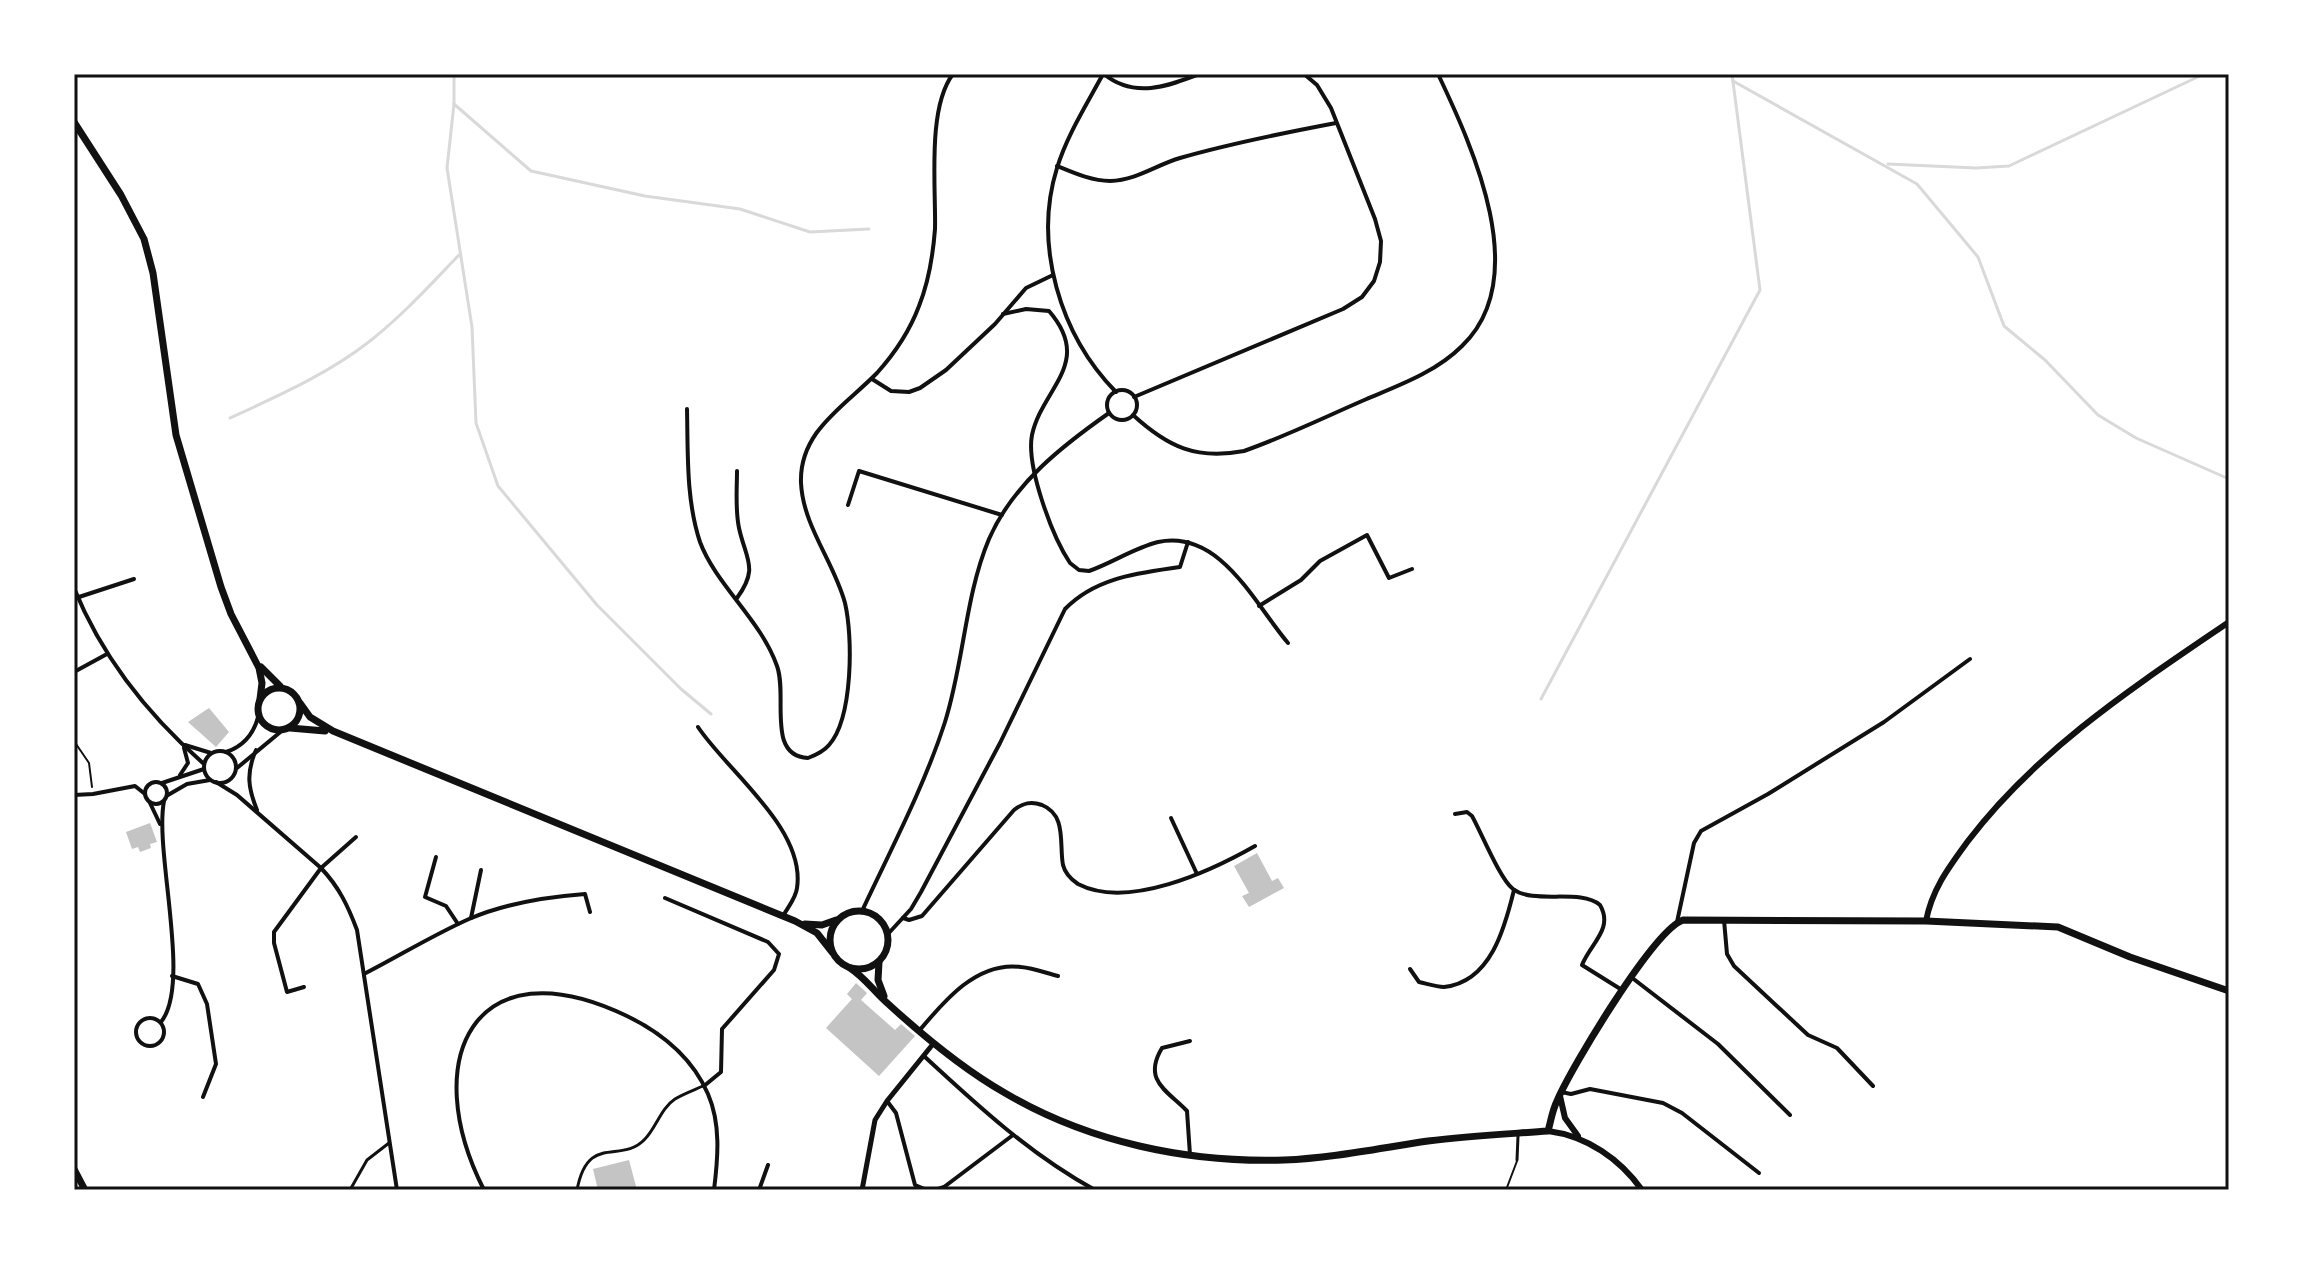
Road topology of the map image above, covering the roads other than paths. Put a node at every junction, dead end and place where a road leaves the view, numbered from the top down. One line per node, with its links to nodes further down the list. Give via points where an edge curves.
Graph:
1 (953, 74): 11 (street, via 943,92 934,150 935,230 924,295 906,334)
2 (1104, 74): 3 (street, via 1140,89 1165,87); 8 (street)
3 (1200, 74)
4 (1304, 74): 7 (street, via 1325,95)
5 (1438, 74): 16 (street, via 1474,163 1496,244 1492,298 1464,345 1427,373 1244,451 1212,454 1182,448 1156,436)
6 (74, 122): 31 (main road, via 144,239 182,457 221,587)
7 (1337, 123): 8 (street, via 1243,140 1123,180 1097,180); 13 (street, via 1381,241 1378,272 1368,290 1343,309)
8 (1057, 166): 9 (street, via 1047,226)
9 (1053, 275): 10 (street, via 1026,288); 12 (street, via 1075,333)
10 (1003, 314): 11 (street, via 920,388 891,391); 18 (street, via 1049,311 1063,335 1063,376 1033,433)
11 (871, 379): 26 (street, via 812,436 802,467 804,502 847,617 848,678 842,718 828,746 817,754 799,758 785,747 778,667)
12 (1116, 392): 13 (street); 15 (street, via 1107,402)
13 (1134, 397): 16 (street)
14 (687, 409): 26 (street, via 689,477 701,543)
15 (1109, 413): 16 (street, via 1120,420); 18 (street)
16 (1133, 415)
17 (737, 471): 26 (street, via 737,513 750,565 749,581)
18 (1033, 476): 20 (street); 21 (street, via 1065,555 1079,570 1095,569 1157,543)
19 (848, 505): 20 (street, via 859,471)
20 (1002, 515): 69 (street, via 982,561 945,722)
21 (1188, 542): 27 (street, via 1219,558); 73 (street, via 1180,567 1118,578 1081,595 1065,609 995,753)
22 (1412, 569): 27 (street, via 1389,578 1367,535 1320,561 1301,580)
23 (134, 579): 25 (street)
24 (74, 588): 25 (street)
25 (78, 598): 30 (street)
26 (737, 598)
27 (1259, 606): 29 (street)
28 (2229, 622): 77 (main road, via 2095,716 2028,772 1944,874)
29 (1288, 643)
30 (108, 653): 33 (street); 41 (street)
31 (254, 659): 34 (main road); 35 (main road, via 262,676)
32 (1970, 659): 78 (street, via 1884,722 1701,831)
33 (74, 672)
34 (285, 688): 35 (main road, via 268,690); 36 (main road)
35 (260, 699): 37 (main road)
36 (300, 703): 39 (main road, via 299,718); 40 (main road, via 316,721)
37 (259, 713): 39 (main road, via 265,725); 45 (street, via 244,742)
38 (698, 727): 71 (street, via 774,818 792,851 797,887)
39 (286, 729): 40 (main road, via 316,728); 43 (street)
40 (343, 735): 71 (main road)
41 (176, 740): 42 (street); 44 (street)
42 (183, 746): 46 (street); 48 (street, via 188,763)
43 (256, 750): 47 (street); 57 (street, via 248,777)
44 (214, 753): 45 (street); 46 (street)
45 (224, 753): 47 (street)
46 (204, 766): 48 (street); 50 (street)
47 (235, 769): 49 (street)
48 (174, 779): 51 (street)
49 (230, 779): 50 (street); 54 (street)
50 (214, 781): 54 (street); 55 (street, via 187,784)
51 (162, 783): 52 (street, via 151,783); 55 (street)
52 (145, 794): 53 (street, via 135,786); 56 (street)
53 (74, 795)
54 (237, 795): 57 (street)
55 (166, 798): 56 (street); 60 (street)
56 (150, 802): 60 (street)
57 (258, 813): 64 (street)
58 (1455, 814): 67 (street, via 1472,816)
59 (1171, 818): 66 (street)
60 (162, 830): 86 (street)
61 (356, 837): 64 (street)
62 (1255, 846): 66 (street)
63 (436, 857): 79 (street, via 425,897 446,906)
64 (321, 868): 85 (street, via 349,908); 89 (street, via 274,932 287,992)
65 (481, 870): 72 (street)
66 (1197, 875): 73 (street, via 1130,892 1075,883 1063,865 1059,820 1050,809 1027,803 1014,810 922,916)
67 (1514, 890): 84 (street, via 1497,948 1471,975 1446,987 1435,986 1419,982); 90 (street, via 1588,898 1600,905 1604,928 1582,965)
68 (665, 898): 98 (street, via 768,942 779,954 774,970 722,1029 721,1072)
69 (862, 911): 74 (main road); 80 (main road, via 879,919)
70 (590, 912): 72 (street, via 585,894 527,901)
71 (783, 916): 76 (main road)
72 (471, 918): 79 (street)
73 (903, 918): 80 (street)
74 (838, 919): 76 (main road, via 814,925); 81 (main road, via 830,935)
75 (1724, 919): 77 (main road); 78 (main road); 99 (street, via 1727,954 1734,966 1808,1035 1837,1048)
76 (795, 921): 81 (main road, via 817,933)
77 (1926, 921): 91 (main road, via 2058,927)
78 (1677, 922): 88 (main road)
79 (458, 924): 85 (street)
80 (887, 935): 82 (main road)
81 (832, 952): 83 (main road)
82 (880, 960): 83 (main road, via 866,969); 92 (main road, via 878,980)
83 (850, 968): 92 (main road)
84 (1410, 969)
85 (364, 974): 108 (street)
86 (172, 976): 93 (street, via 169,1007); 101 (street, via 198,984 207,1004 216,1064)
87 (1058, 976): 94 (street, via 1021,966 987,973 958,989)
88 (1631, 977): 90 (main road); 103 (street, via 1718,1044)
89 (304, 987)
90 (1622, 990): 100 (main road)
91 (2229, 991)
92 (893, 1007): 94 (main road)
93 (161, 1022): 93 (street, via 149,1017 140,1022 140,1042 148,1046 161,1041)
94 (919, 1031): 96 (main road)
95 (1190, 1041): 109 (street, via 1162,1048 1155,1068 1163,1091 1187,1111)
96 (933, 1044): 97 (street); 109 (main road, via 1005,1093 1063,1122 1116,1140)
97 (925, 1057): 102 (street); 106 (street)
98 (703, 1086): 117 (street, via 667,1040 592,1001 521,994 500,1002 470,1031 455,1080 461,1129); 118 (street, via 673,1100 646,1139 634,1147 600,1152 581,1172); 119 (street, via 717,1139)
99 (1873, 1086)
100 (1561, 1093): 104 (main road); 107 (main road, via 1565,1118); 113 (street, via 1590,1089 1663,1103)
101 (203, 1097)
102 (887, 1101): 121 (street, via 873,1127); 122 (street, via 896,1113 915,1185)
103 (1790, 1115)
104 (1548, 1131): 105 (main road); 107 (main road)
105 (1518, 1133): 109 (main road, via 1287,1160); 110 (street)
106 (1013, 1135): 123 (street); 124 (street)
107 (1580, 1139): 126 (main road, via 1615,1160)
108 (389, 1143): 115 (street, via 367,1160); 116 (street)
109 (1190, 1155)
110 (1517, 1160): 125 (lane)
111 (768, 1165): 120 (street)
112 (74, 1169): 114 (main road)
113 (1759, 1173)
114 (85, 1190)
115 (350, 1190)
116 (397, 1190)
117 (484, 1190)
118 (577, 1190)
119 (714, 1190)
120 (759, 1190)
121 (862, 1190)
122 (927, 1190)
123 (935, 1190)
124 (1095, 1190)
125 (1506, 1190)
126 (1642, 1190)

